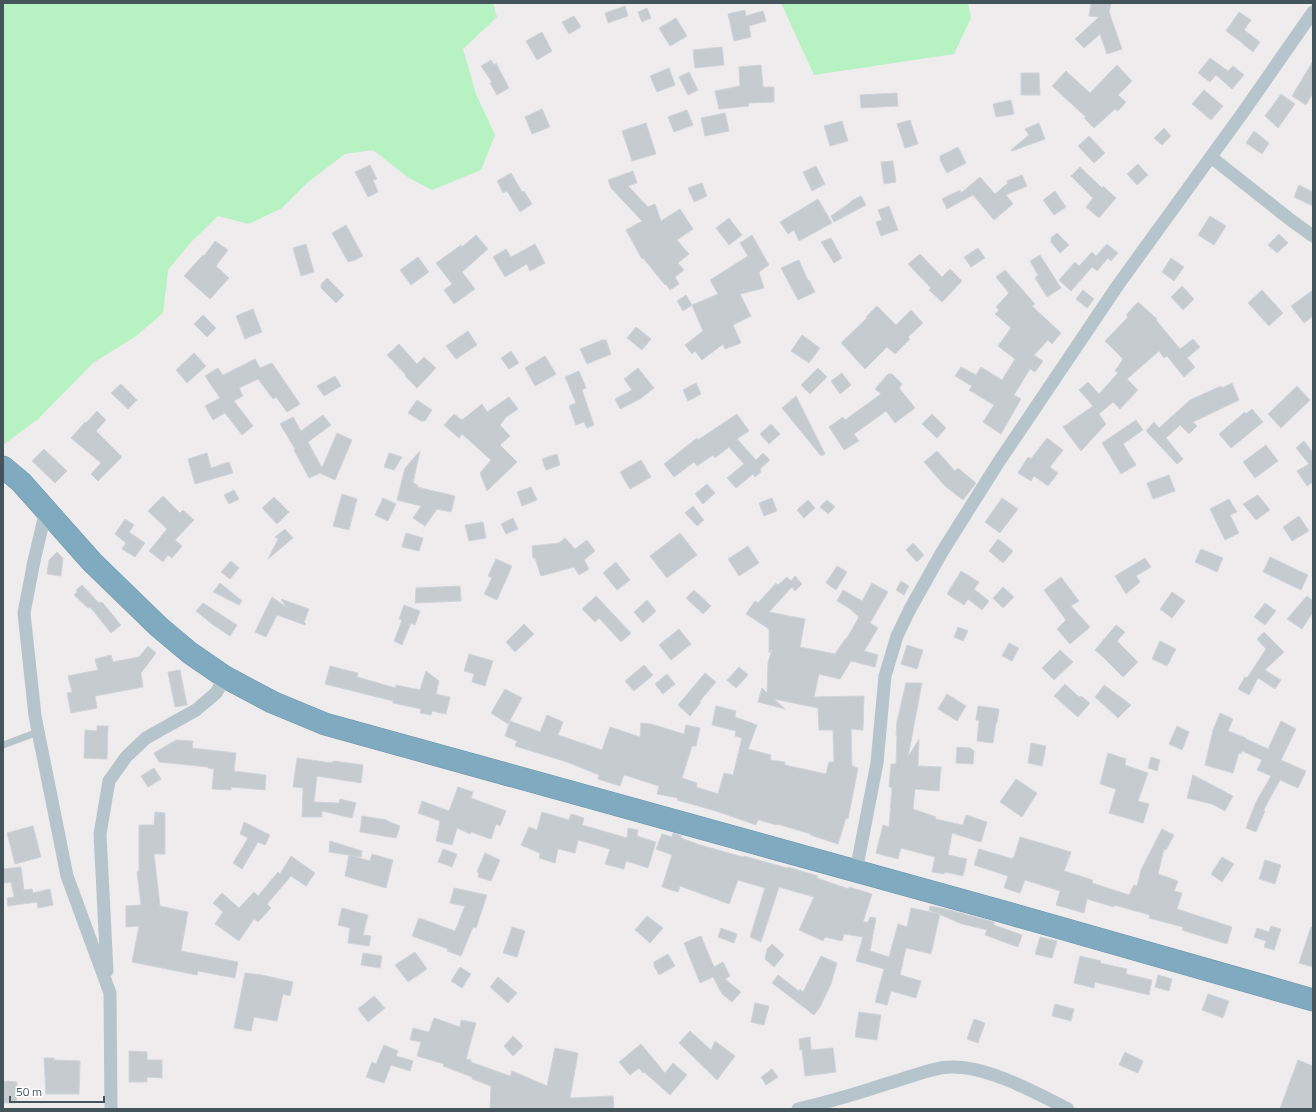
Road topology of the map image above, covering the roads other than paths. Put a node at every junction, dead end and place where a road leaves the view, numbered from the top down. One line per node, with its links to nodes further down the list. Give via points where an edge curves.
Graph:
1 (1313, 12): 2 (street)
2 (1211, 157): 3 (street); 9 (street, via 1118,285 998,463 942,552 910,609 897,636 885,676 877,763)
3 (1313, 236)
4 (3, 467): 5 (highway, via 21,482)
5 (46, 510): 6 (highway, via 92,562 159,627 190,653); 7 (street, via 24,613)
6 (225, 677): 9 (highway, via 272,702 325,724); 10 (street, via 216,693 196,710 146,738 126,757 109,781 100,834)
7 (38, 732): 8 (lane); 10 (street, via 67,876)
8 (3, 745)
9 (856, 871): 11 (highway)
10 (110, 993): 12 (street)
11 (1313, 1000)
12 (111, 1109)
13 (798, 1109): 14 (street, via 840,1099 921,1072 951,1066 969,1068 1016,1083)
14 (1068, 1109)

